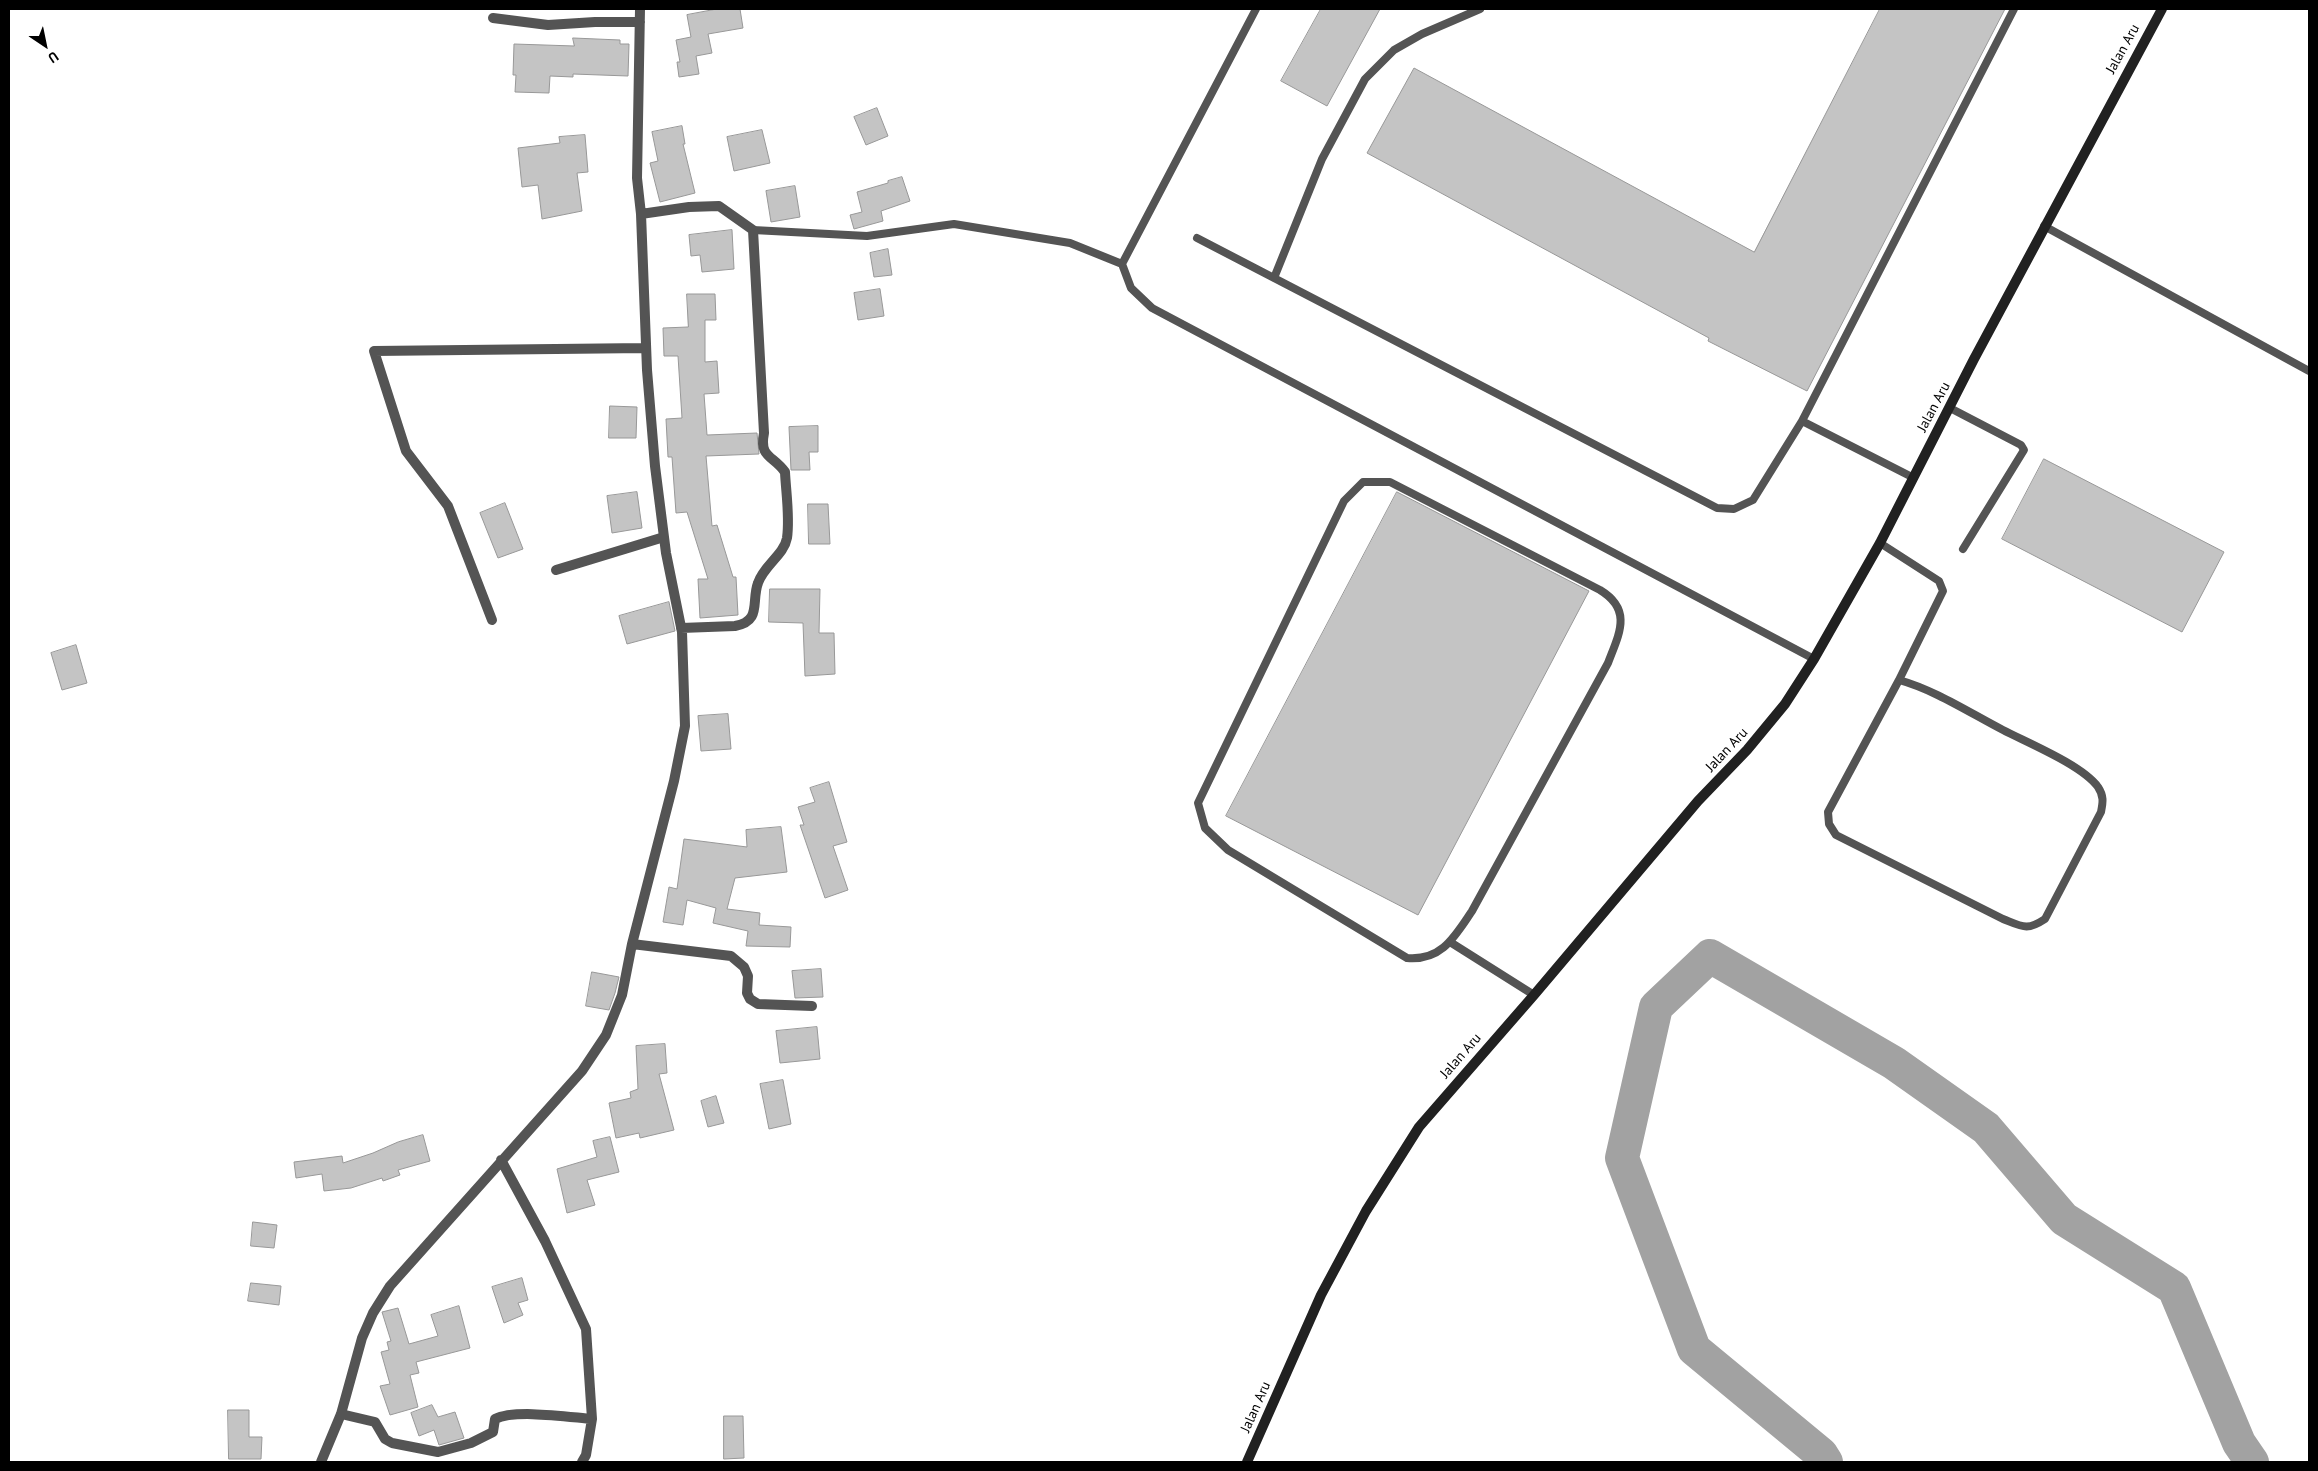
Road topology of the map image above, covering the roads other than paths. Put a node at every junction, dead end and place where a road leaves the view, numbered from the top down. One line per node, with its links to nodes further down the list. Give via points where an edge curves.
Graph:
1 (640, 9): 7 (street)
2 (1256, 9): 12 (lane)
3 (1480, 9): 13 (lane, via 1394,50 1365,79 1322,159)
4 (2014, 9): 17 (lane)
5 (2162, 9): 9 (street, Jalan Aru)
6 (492, 18): 7 (street, via 548,25)
7 (640, 22): 8 (street, via 637,178)
8 (642, 214): 10 (street, via 719,206); 14 (street)
9 (2044, 226): 15 (lane); 16 (street, Jalan Aru)
10 (753, 230): 12 (lane, via 867,236 954,224 1070,244); 24 (street, via 762,444 766,453 785,472 787,539 765,568 758,584 753,616 748,622 735,626)
11 (1196, 238): 13 (lane)
12 (1122, 264): 25 (lane, via 1132,288 1152,308)
13 (1274, 278): 17 (lane, via 1717,508 1734,509 1752,500)
14 (646, 348): 19 (street); 23 (street, via 374,351 406,451 448,506)
15 (2309, 371)
16 (1950, 408): 18 (street, Jalan Aru); 21 (lane, via 2024,450)
17 (1802, 421): 18 (lane)
18 (1912, 477): 20 (street, Jalan Aru)
19 (664, 537): 22 (street); 24 (street)
20 (1880, 543): 25 (street, Jalan Aru); 26 (lane, via 1939,581 1943,591)
21 (1963, 548)
22 (556, 570)
23 (492, 620)
24 (681, 628): 28 (street, via 685,726)
25 (1814, 659): 29 (street, Jalan Aru, via 1784,704 1747,750 1698,801)
26 (1899, 680): 26 (lane, via 2073,766 2097,786 2104,799 2101,812 2045,919 2032,928 2004,919 1836,836 1828,824 1828,812)
27 (1450, 942): 27 (lane, via 1472,911 1608,663 1621,628 1619,610 1612,598 1600,590 1390,482 1363,482 1344,501 1198,803 1204,828 1228,850 1407,958 1422,960); 29 (lane)
28 (632, 944): 30 (street, via 731,956 744,967 748,976 747,993 758,1004); 31 (street, via 622,995 606,1035 582,1071)
29 (1534, 995): 36 (street, Jalan Aru, via 1419,1127 1366,1211 1321,1295)
30 (812, 1006)
31 (501, 1160): 32 (street, via 390,1286 362,1338); 33 (street, via 545,1241 586,1329)
32 (341, 1414): 33 (street, via 375,1422 385,1439 392,1443 438,1452 471,1443 493,1432 495,1419 502,1416 530,1414); 34 (street)
33 (592, 1419): 35 (street, via 586,1456)
34 (321, 1462)
35 (582, 1462)
36 (1247, 1462)

